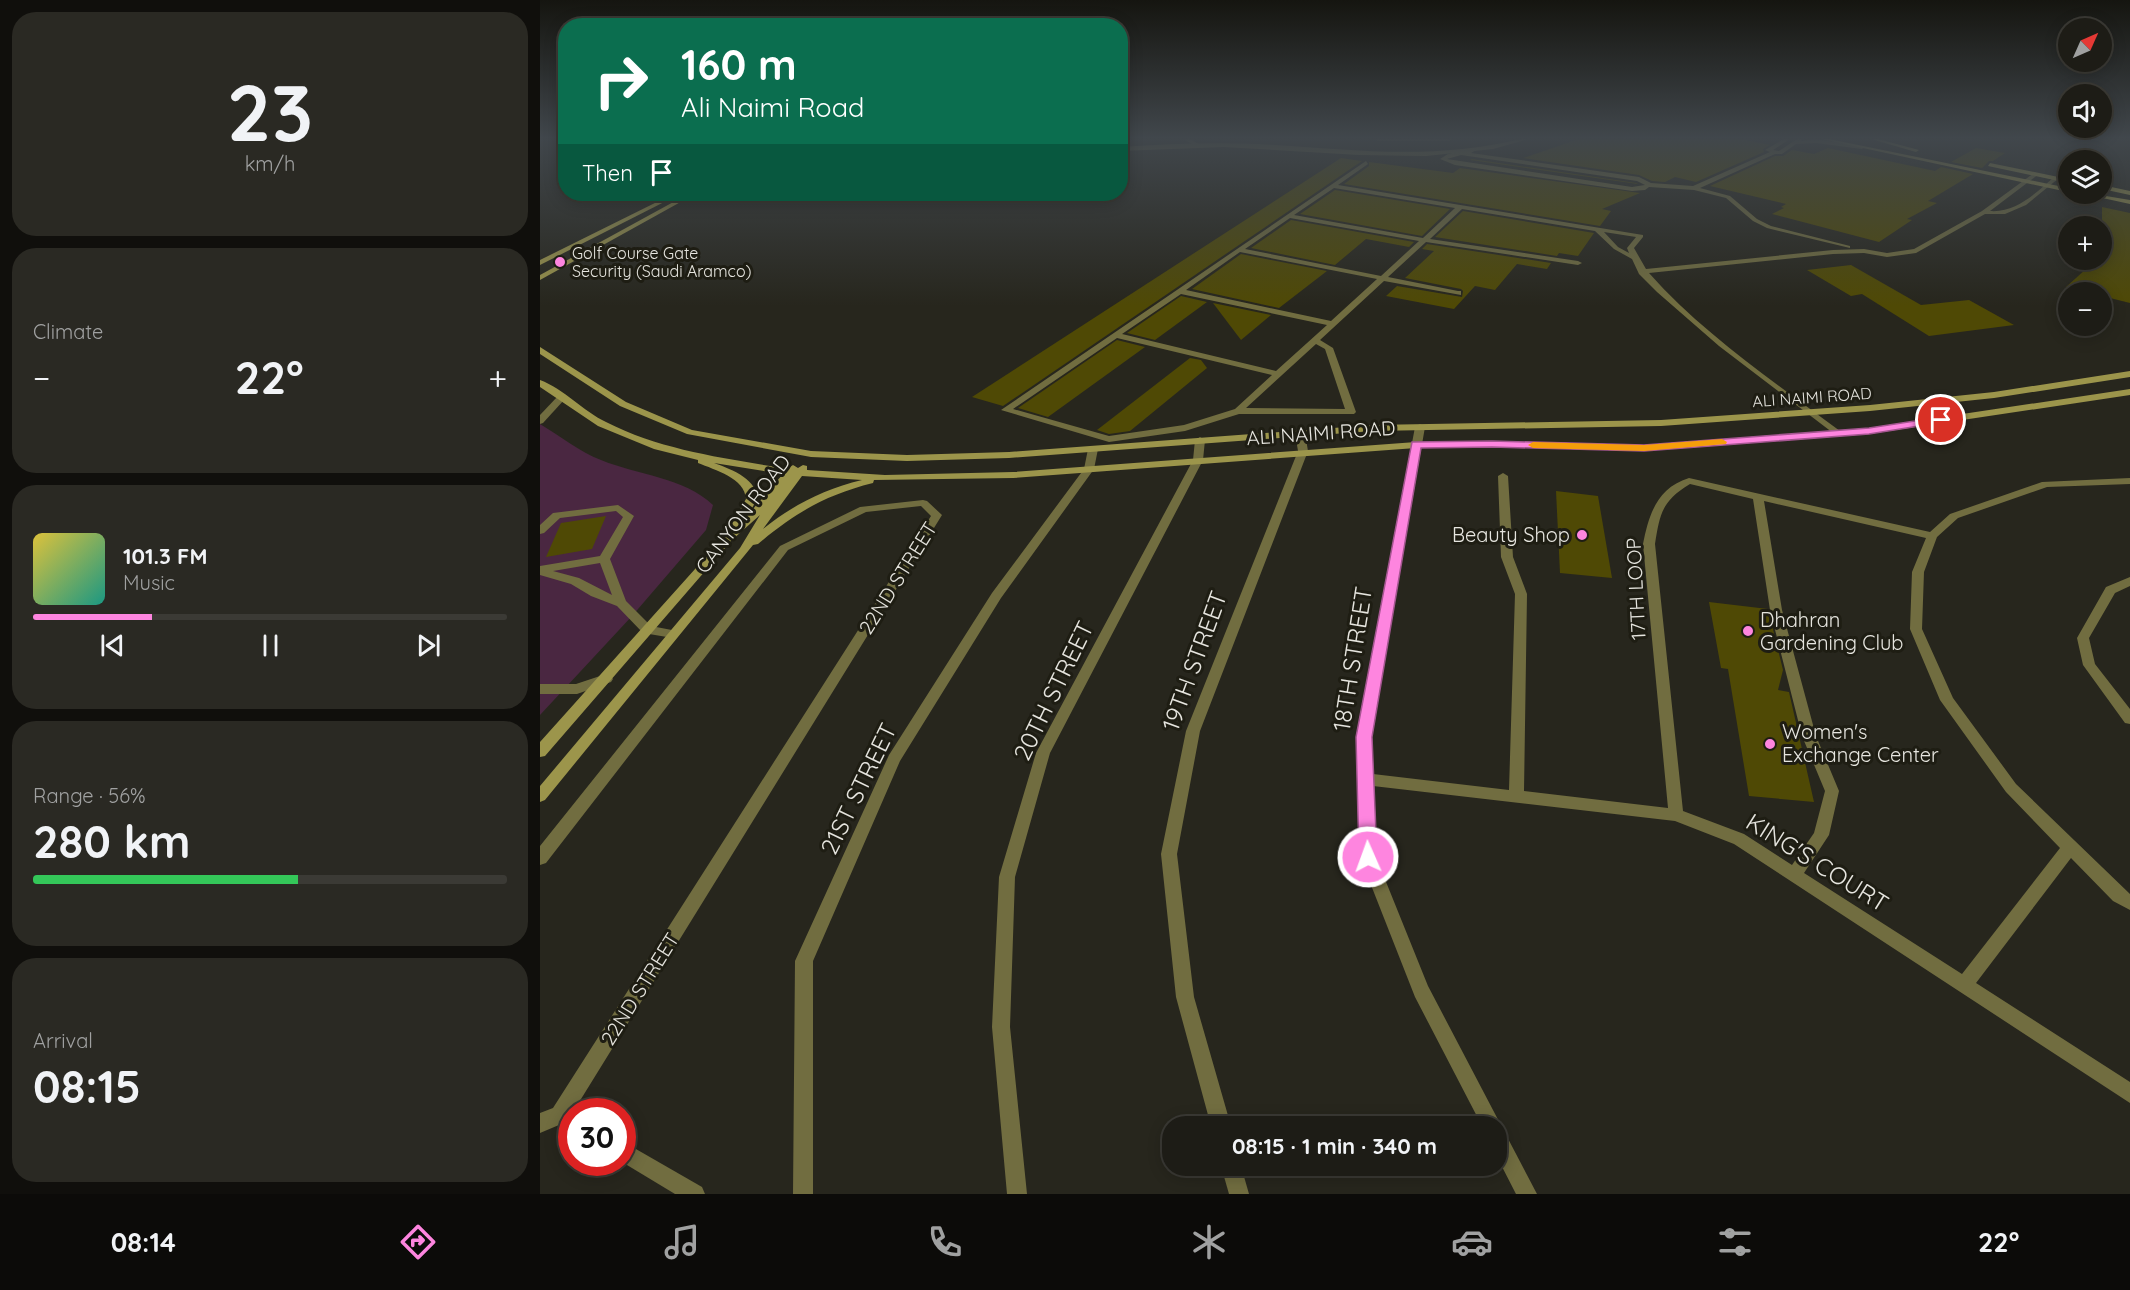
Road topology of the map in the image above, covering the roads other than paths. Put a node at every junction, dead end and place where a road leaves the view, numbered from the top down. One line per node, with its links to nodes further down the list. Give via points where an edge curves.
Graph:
1 (1320, 195): 12 (street)
2 (1385, 195): 10 (street)
3 (1719, 195): 13 (street)
4 (2007, 195): 11 (street)
5 (2037, 195): 11 (street, via 2022,206 1997,214)
6 (2112, 199): 9 (main road)
7 (661, 201): 20 (main road)
8 (679, 201): 23 (main road)
9 (2130, 202)
10 (1460, 207): 14 (street); 16 (street)
11 (1984, 212): 18 (street, via 1916,251 1887,255)
12 (1289, 216): 16 (street); 17 (street)
13 (1769, 226): 15 (street); 18 (street)
14 (1594, 228): 19 (street); 19 (street, via 1641,236 1630,248)
15 (1773, 236)
16 (1425, 240): 21 (street); 24 (street)
17 (1239, 250): 24 (street); 27 (street)
18 (1864, 251): 22 (street)
19 (1631, 257): 22 (street)
20 (540, 263)
21 (1578, 263)
22 (1642, 272): 39 (street, via 1715,340)
23 (553, 273): 25 (main road); 26 (main road)
24 (1383, 278): 28 (street); 29 (street)
25 (540, 279)
26 (540, 285)
27 (1179, 291): 29 (street); 30 (street)
28 (1458, 293)
29 (1333, 324): 31 (street)
30 (1116, 335): 33 (street); 38 (street, via 1006,410 1109,439 1185,428)
31 (1315, 340): 33 (street); 38 (street, via 1329,348 1352,412)
32 (540, 350): 48 (main road, ALI NAIMI ROAD, via 623,404 653,418 690,432)
33 (1278, 374): 38 (street)
34 (2130, 374): 39 (main road, ALI NAIMI ROAD, via 1994,395)
35 (540, 383): 37 (main road)
36 (2130, 392): 43 (main road, ALI NAIMI ROAD)
37 (561, 398): 40 (street); 49 (main road, via 601,424)
38 (1238, 411)
39 (1810, 412): 41 (main road, ALI NAIMI ROAD, via 1661,423); 43 (street)
40 (540, 421)
41 (1420, 427): 42 (main road, ALI NAIMI ROAD); 45 (street, 18TH STREET)
42 (1300, 433): 44 (main road, ALI NAIMI ROAD); 47 (street)
43 (1837, 433): 45 (main road, ALI NAIMI ROAD, via 1644,448)
44 (1200, 440): 46 (main road, ALI NAIMI ROAD); 50 (street, 20TH STREET)
45 (1416, 445): 47 (main road, ALI NAIMI ROAD); 71 (street, 18TH STREET, via 1364,737)
46 (1093, 449): 48 (main road, ALI NAIMI ROAD, via 951,458); 51 (street, 21ST STREET)
47 (1303, 451): 50 (main road, ALI NAIMI ROAD); 82 (street, 19TH STREET, via 1193,730 1169,854 1185,997)
48 (811, 454): 52 (main road, CANYON ROAD)
49 (687, 455): 52 (main road, ALI NAIMI ROAD); 59 (main road, via 736,477 751,492 751,500)
50 (1198, 460): 51 (main road, ALI NAIMI ROAD); 91 (street, 20TH STREET, via 1043,753 1007,877 1001,1027)
51 (1089, 469): 54 (main road, ALI NAIMI ROAD); 90 (street, 21ST STREET, via 996,596 894,759 804,961)
52 (795, 472): 54 (main road, ALI NAIMI ROAD); 59 (main road, CANYON ROAD); 60 (main road, CANYON ROAD)
53 (1503, 476): 73 (street, via 1507,557 1521,594)
54 (885, 478): 60 (main road, via 838,488 801,504)
55 (2130, 481): 58 (street, via 2046,484 1954,516)
56 (1758, 496): 58 (street, 17TH LOOP); 74 (street, 17TH LOOP, via 1689,481 1673,490 1655,509 1649,544); 77 (street, via 1776,610 1809,736 1832,791 1821,836)
57 (540, 531): 61 (street, via 557,515 618,508 629,516)
58 (1932, 536): 75 (street, via 1918,572 1916,629 1947,700 2011,788)
59 (728, 538): 65 (main road, CANYON ROAD)
60 (744, 550): 66 (main road, CANYON ROAD)
61 (604, 559): 62 (street); 64 (street)
62 (540, 571): 64 (street, via 575,581)
63 (2130, 581): 69 (street, via 2110,590 2083,638 2089,665)
64 (621, 603): 65 (street)
65 (647, 630): 66 (street); 67 (main road, CANYON ROAD)
66 (673, 634): 72 (main road, CANYON ROAD)
67 (606, 679): 68 (street, via 577,689); 70 (main road, CANYON ROAD)
68 (540, 689)
69 (2130, 719)
70 (540, 752)
71 (1365, 779): 73 (street, KING'S COURT); 83 (street, 18TH STREET, via 1368,857 1421,991)
72 (540, 796)
73 (1516, 797): 74 (street, KING'S COURT)
74 (1676, 815): 77 (street, KING'S COURT, via 1738,839)
75 (2070, 847): 78 (street); 79 (street)
76 (540, 858): 81 (street, 22ND STREET, via 784,548 864,509 923,503 937,515)
77 (1794, 874): 79 (street, KING'S COURT)
78 (2130, 903)
79 (1964, 985): 80 (street, KING'S COURT)
80 (2130, 1093)
81 (578, 1098)
82 (1218, 1116)
83 (1487, 1116)
84 (558, 1120): 85 (street, 22ND STREET)
85 (540, 1123)
86 (1507, 1155): 93 (street)
87 (636, 1159): 89 (street)
88 (1234, 1176): 92 (street)
89 (695, 1194)
90 (803, 1194)
91 (1017, 1194)
92 (1239, 1194)
93 (1527, 1194)

